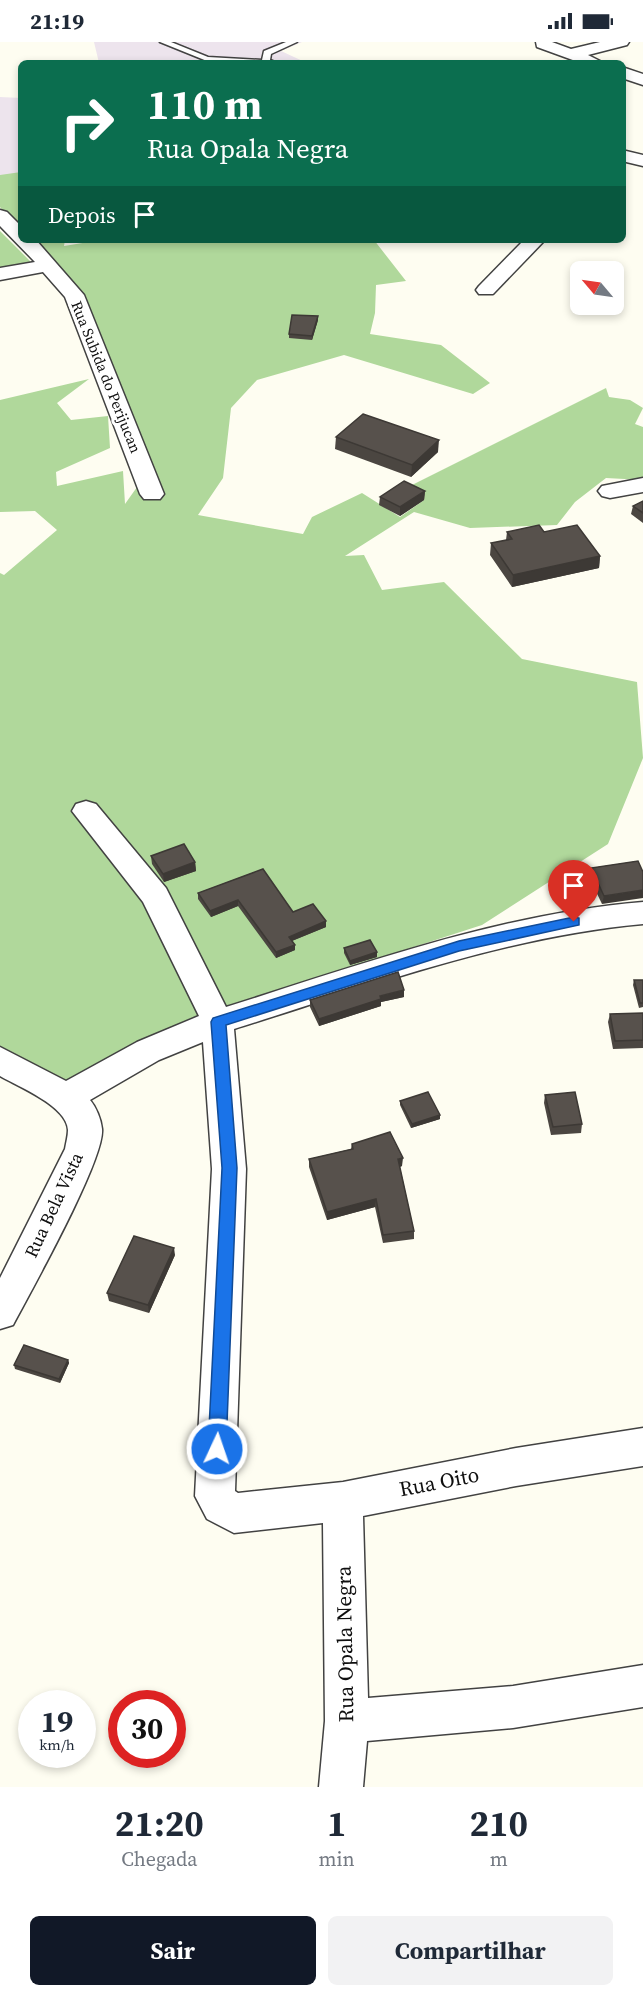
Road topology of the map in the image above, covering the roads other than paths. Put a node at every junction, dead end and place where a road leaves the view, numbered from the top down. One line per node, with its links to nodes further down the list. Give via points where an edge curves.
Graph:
1 (164, 42): 6 (lane, via 207,59)
2 (293, 42): 7 (lane, via 267,53)
3 (621, 42): 5 (street)
4 (543, 44): 5 (street)
5 (569, 54): 8 (street)
6 (222, 60)
7 (267, 60)
8 (587, 60)
9 (626, 74): 10 (street)
10 (643, 80)
11 (0, 216): 12 (street)
12 (18, 233)
13 (29, 243): 15 (street, Rua Subida do Perijucan)
14 (532, 243): 17 (street)
15 (48, 265): 16 (street); 20 (street, Rua Subida do Perijucan, via 74,295)
16 (0, 274)
17 (486, 290)
18 (643, 485): 19 (street)
19 (610, 491)
20 (152, 494)
21 (86, 811): 23 (street, via 155,896)
22 (643, 913): 23 (street, via 597,917 459,946)
23 (218, 1022): 25 (street, via 148,1051); 28 (street, Rua Oito, via 229,1168 215,1496 234,1513)
24 (0, 1060): 25 (street)
25 (66, 1097): 26 (street, Rua Bela Vista, via 80,1111 85,1130 82,1149 39,1241)
26 (1, 1306)
27 (643, 1447): 28 (street, Rua Oito)
28 (343, 1501): 30 (street, Rua Opala Negra)
29 (643, 1686): 30 (street, via 513,1707)
30 (347, 1721): 31 (street, Rua Opala Negra)
31 (341, 1787)

